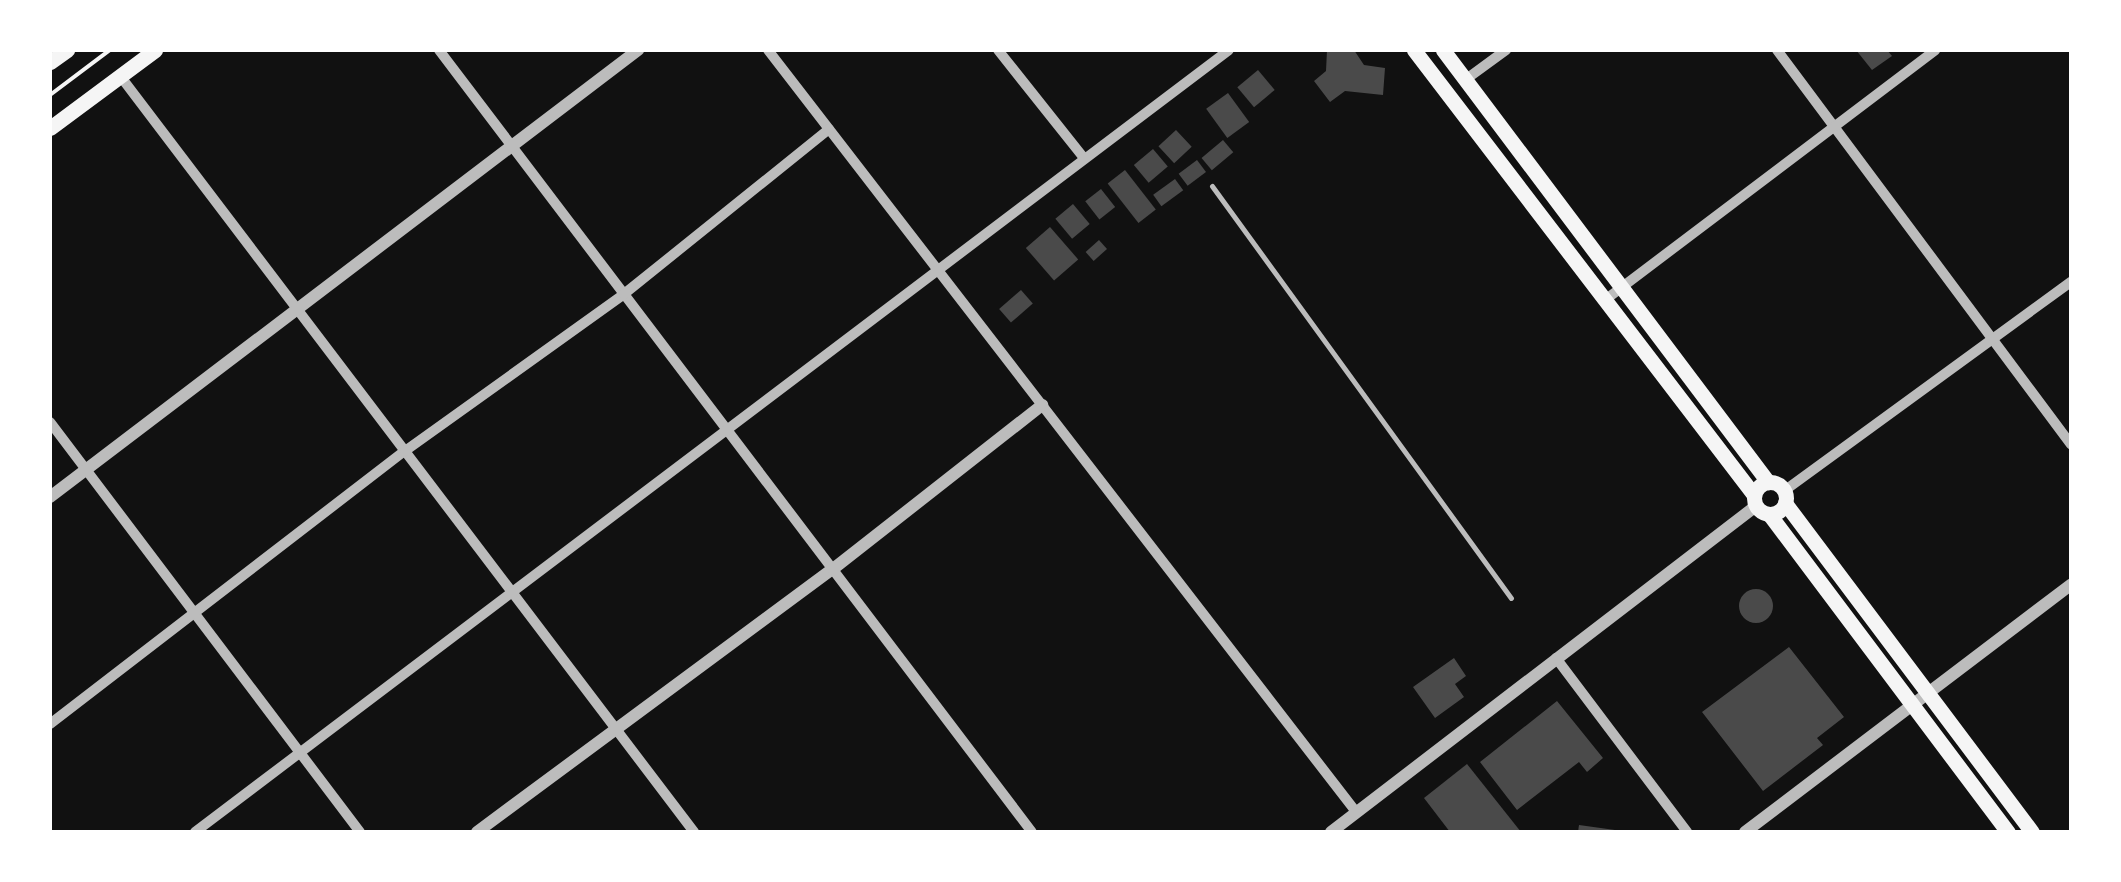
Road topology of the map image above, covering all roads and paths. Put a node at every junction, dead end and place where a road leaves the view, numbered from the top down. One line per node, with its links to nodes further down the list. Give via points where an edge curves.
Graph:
1 (66, 50): 15 (main road)
2 (110, 50): 18 (path)
3 (155, 50): 16 (main road)
4 (439, 50): 22 (street)
5 (638, 50): 22 (street)
6 (768, 50): 21 (street)
7 (998, 50): 23 (street)
8 (1229, 50): 14 (street)
9 (1414, 50): 29 (main road)
10 (1442, 50): 17 (main road)
11 (1506, 50): 17 (street)
12 (1777, 50): 19 (street)
13 (1935, 50): 19 (street)
14 (1214, 54): 23 (street)
15 (50, 62)
16 (121, 76): 20 (main road); 30 (street)
17 (1466, 80): 27 (main road)
18 (50, 96)
19 (1835, 127): 27 (street); 31 (street)
20 (50, 128)
21 (830, 129): 25 (street); 28 (street)
22 (512, 146): 28 (street); 30 (street)
23 (1084, 158): 25 (street)
24 (1212, 186): 45 (lane)
25 (940, 266): 32 (street); 34 (street)
26 (2071, 282): 31 (street)
27 (1622, 288): 29 (street); 38 (main road)
28 (624, 294): 34 (street); 36 (street)
29 (1605, 300): 41 (main road)
30 (299, 306): 36 (street); 37 (street)
31 (1992, 341): 35 (street); 40 (street)
32 (1042, 405): 42 (street); 53 (street)
33 (50, 422): 37 (street)
34 (727, 427): 42 (street); 44 (street)
35 (2071, 444)
36 (405, 451): 44 (street); 46 (street)
37 (86, 470): 39 (street); 46 (street)
38 (1768, 482): 40 (main road); 41 (main road)
39 (50, 497)
40 (1785, 497): 41 (main road); 48 (main road)
41 (1759, 505): 47 (street); 49 (main road)
42 (833, 569): 51 (street); 58 (street)
43 (2071, 584): 48 (street)
44 (509, 588): 51 (street); 52 (street)
45 (1511, 598)
46 (194, 616): 50 (street); 52 (street)
47 (1556, 658): 53 (street); 60 (street)
48 (1926, 693): 49 (street); 63 (main road)
49 (1912, 704): 61 (street); 62 (main road)
50 (50, 724)
51 (615, 730): 56 (street); 57 (street)
52 (300, 752): 54 (street); 55 (street)
53 (1356, 812): 59 (street)
54 (195, 832)
55 (360, 832)
56 (477, 832)
57 (694, 832)
58 (1032, 832)
59 (1331, 832)
60 (1688, 832)
61 (1745, 832)
62 (2008, 832)
63 (2032, 832)

